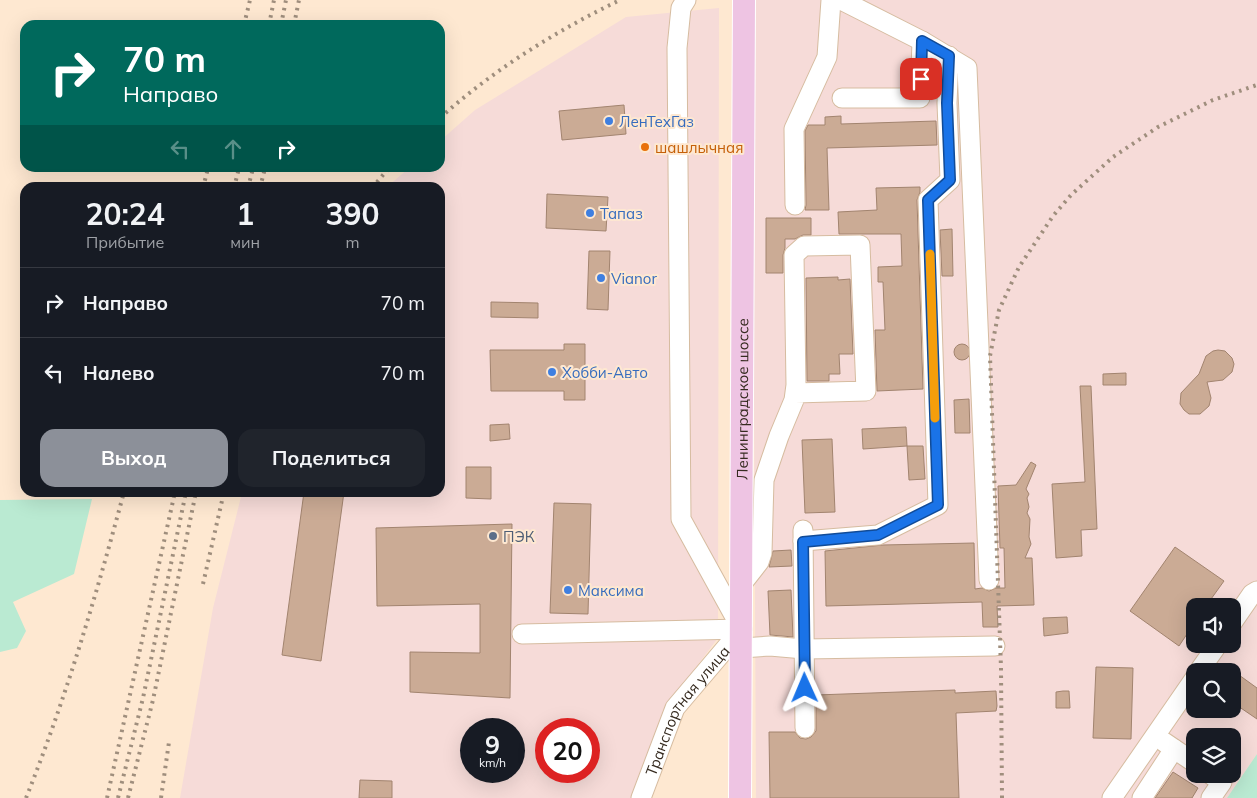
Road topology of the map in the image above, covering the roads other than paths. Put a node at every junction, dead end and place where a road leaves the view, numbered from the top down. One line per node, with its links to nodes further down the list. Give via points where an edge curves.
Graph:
1 (686, 0): 15 (street, via 681,8 677,48 681,519)
2 (744, 0): 11 (main road, Ленинградское шоссе)
3 (831, 0): 8 (street, via 827,57 794,129)
4 (841, 0): 5 (street)
5 (922, 41): 6 (street); 7 (street, via 920,98)
6 (949, 56): 10 (street, via 967,68); 17 (street, via 950,180 928,200 938,505 878,535 803,536)
7 (842, 98)
8 (795, 206)
9 (795, 393): 9 (street, via 794,255 804,246 860,245 866,391); 11 (street, via 764,480 762,553)
10 (989, 580)
11 (741, 585): 15 (main road, Ленинградское шоссе)
12 (1257, 591): 13 (street)
13 (1241, 610)
14 (522, 634): 15 (street)
15 (742, 639): 17 (street); 24 (street, Транспортная улица, via 675,708); 25 (main road, Ленинградское шоссе)
16 (995, 646): 17 (street)
17 (804, 649): 19 (street)
18 (1186, 691): 20 (street)
19 (805, 728)
20 (1155, 735): 21 (street); 26 (street)
21 (1174, 749): 22 (street); 27 (street)
22 (1186, 757)
23 (1221, 783): 28 (street)
24 (641, 798)
25 (740, 798)
26 (1112, 798)
27 (1142, 798)
28 (1211, 798)

